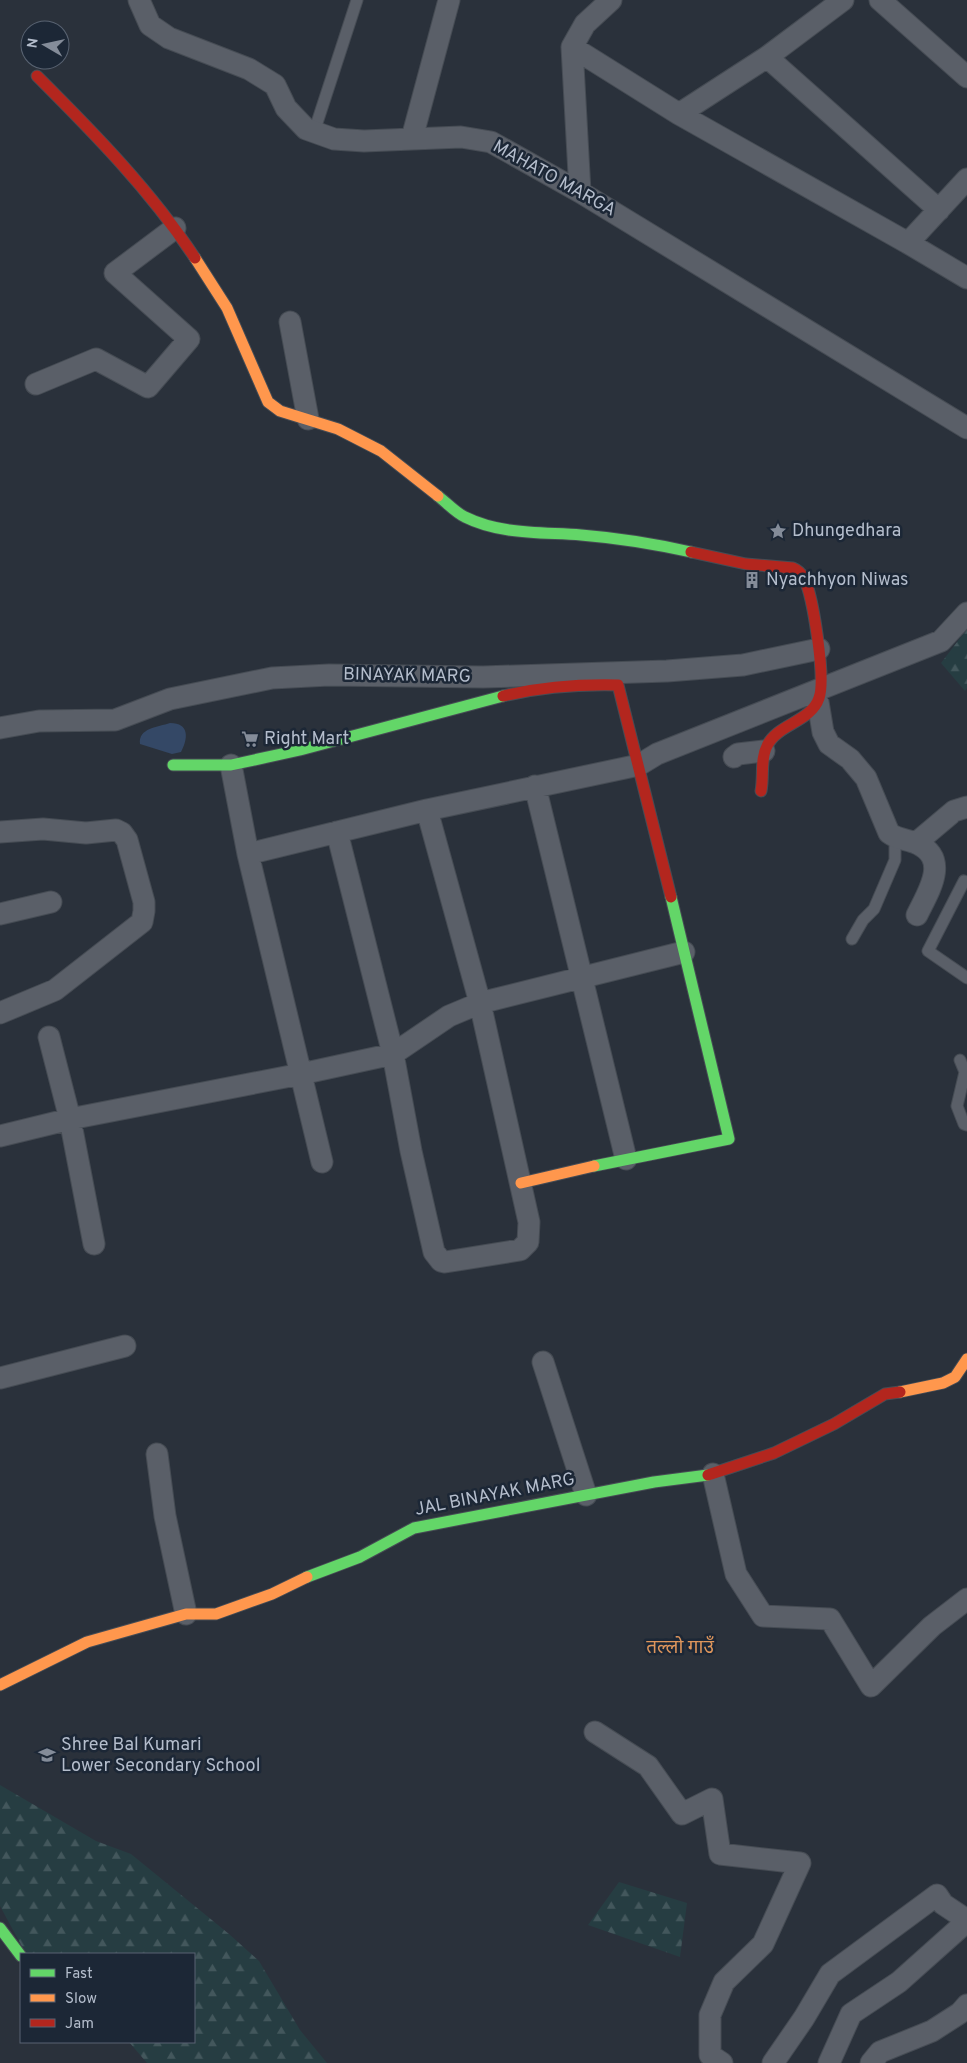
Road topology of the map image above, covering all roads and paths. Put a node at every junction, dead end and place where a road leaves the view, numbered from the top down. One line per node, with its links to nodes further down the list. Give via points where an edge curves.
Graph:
1 (139, 0): 12 (street, MAHATO MARGA, via 150,25 169,38 249,69 275,85 286,108 306,129)
2 (357, 0): 12 (lane)
3 (449, 0): 13 (street)
4 (611, 0): 7 (street, via 585,24)
5 (843, 0): 8 (street)
6 (880, 0): 10 (street)
7 (572, 47): 11 (street); 15 (street)
8 (766, 56): 11 (street); 16 (street)
9 (37, 76): 17 (street, via 94,133)
10 (967, 78)
11 (679, 114): 18 (street)
12 (314, 132): 13 (street, MAHATO MARGA, via 334,139 364,141)
13 (412, 138): 15 (street, MAHATO MARGA, via 461,137 491,142)
14 (967, 179): 16 (street)
15 (580, 192): 23 (street, MAHATO MARGA)
16 (939, 210): 18 (street)
17 (175, 228): 21 (street, via 115,273 189,339 148,387 96,360); 22 (street, via 228,308 268,402 280,411)
18 (908, 243): 19 (street)
19 (967, 278)
20 (290, 322): 22 (street)
21 (36, 384)
22 (308, 419): 25 (street, via 338,429 381,451 464,517 480,524 523,533 582,535 657,545 719,560 799,570 806,580)
23 (967, 428)
24 (967, 613): 26 (street, via 941,641)
25 (819, 649): 26 (street); 27 (street, BINAYAK MARG, via 743,665 666,671 483,677 329,675 272,678 170,699 115,720 39,721)
26 (820, 696): 28 (street, via 817,706 769,741); 32 (street, via 658,754); 39 (street, via 824,732 829,744 861,770 889,833)
27 (0, 728)
28 (764, 751): 29 (street); 34 (street)
29 (734, 757)
30 (173, 765): 31 (street)
31 (231, 765): 32 (street, via 309,748 500,696 581,684 618,685); 41 (street)
32 (639, 765): 33 (street); 47 (street)
33 (535, 786): 36 (street); 48 (street)
34 (761, 791)
35 (967, 806): 40 (street, via 954,811)
36 (427, 810): 38 (street); 50 (street)
37 (0, 832): 51 (street, via 116,830 127,840 144,902 142,922 55,990)
38 (337, 832): 41 (street); 53 (street)
39 (895, 838): 40 (street); 46 (lane, via 895,860 874,909)
40 (916, 843): 45 (street, via 926,849 936,868)
41 (248, 854): 55 (street)
42 (966, 878): 49 (lane, via 928,951)
43 (51, 902): 44 (street)
44 (0, 914)
45 (917, 915)
46 (852, 939)
47 (684, 952): 48 (street); 59 (street, via 729,1139)
48 (582, 976): 50 (street); 59 (street)
49 (967, 978)
50 (480, 1003): 53 (street, via 449,1016); 61 (street)
51 (0, 1012)
52 (49, 1037): 56 (street)
53 (393, 1054): 55 (street); 61 (street, via 425,1214 434,1252 440,1260 465,1260 520,1250 525,1246 529,1222)
54 (960, 1060): 57 (lane, via 965,1072 957,1106)
55 (300, 1074): 56 (street); 60 (street)
56 (70, 1119): 58 (street); 62 (street)
57 (967, 1125)
58 (0, 1136)
59 (626, 1158): 61 (street)
60 (322, 1162)
61 (521, 1183)
62 (94, 1244)
63 (125, 1346): 66 (street)
64 (966, 1359): 68 (street, JAL BINAYAK MARG, via 955,1377 943,1383 885,1394 834,1424 774,1453)
65 (543, 1362): 69 (street)
66 (0, 1378)
67 (157, 1454): 71 (street, via 165,1516)
68 (712, 1474): 69 (street, JAL BINAYAK MARG); 70 (street, via 736,1574 763,1616 830,1619 870,1686 932,1626)
69 (586, 1495): 71 (street, JAL BINAYAK MARG, via 414,1528 360,1557 272,1594 216,1614)
70 (967, 1600)
71 (186, 1614): 72 (street, JAL BINAYAK MARG, via 87,1642)
72 (0, 1686)
73 (596, 1732): 79 (street, via 648,1766 682,1814 712,1799 720,1854 800,1863 764,1944 724,1982 710,2015 710,2055)
74 (967, 1920): 80 (street, via 943,1904 937,1895 830,1974)
75 (967, 1924): 81 (street, via 899,1982 851,2014)
76 (0, 1928): 77 (street)
77 (20, 1955)
78 (967, 2005): 82 (street, via 932,2031 880,2052)
79 (722, 2063)
80 (773, 2063)
81 (829, 2063)
82 (871, 2063)

